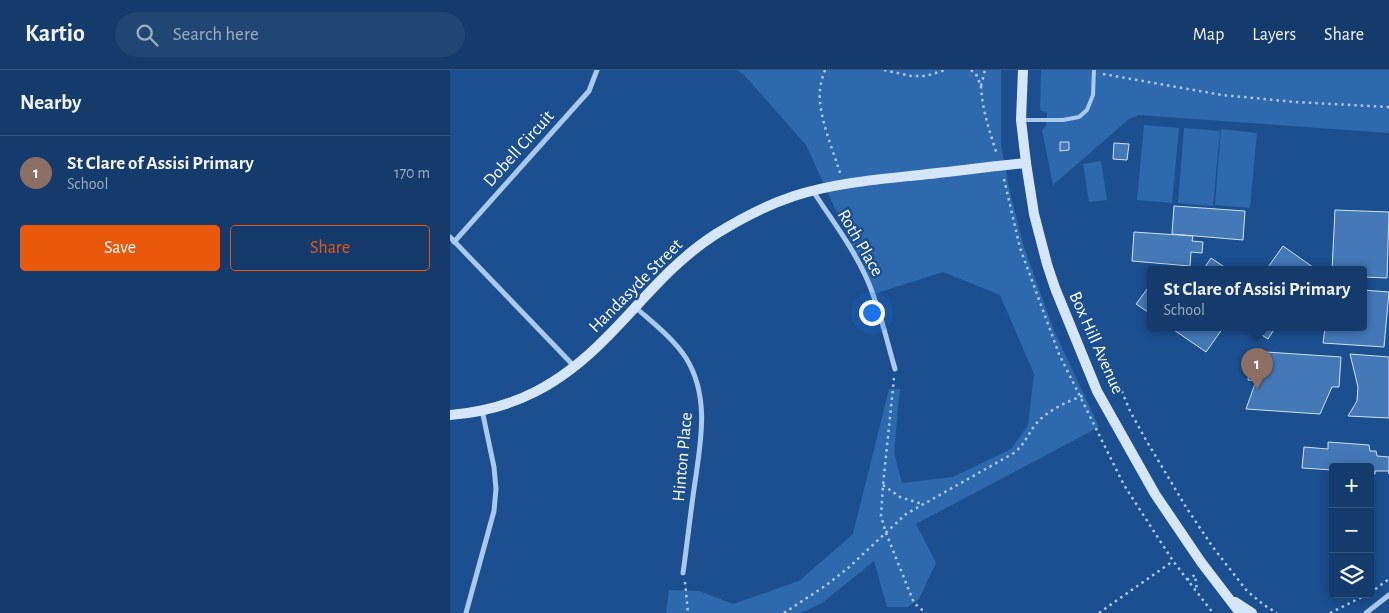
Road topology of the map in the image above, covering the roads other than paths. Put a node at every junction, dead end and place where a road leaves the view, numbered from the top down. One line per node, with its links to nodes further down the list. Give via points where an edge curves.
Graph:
1 (597, 70): 8 (street, Dobell Circuit, via 589,91)
2 (1023, 70): 4 (street, Box Hill Avenue)
3 (1094, 71): 4 (lane, via 1093,95 1087,110 1079,117)
4 (1021, 120): 5 (street, Box Hill Avenue)
5 (1026, 163): 6 (street, Handasyde Street, via 865,181); 16 (street, Box Hill Avenue, via 1034,214 1047,264 1097,391 1155,494 1196,557)
6 (812, 191): 9 (street, Handasyde Street, via 753,213 715,235 679,262); 11 (street, Roth Place, via 866,275)
7 (450, 236): 8 (street)
8 (454, 242): 10 (street)
9 (635, 306): 10 (street, Handasyde Street); 14 (street, Hinton Place, via 673,340 687,360 697,382 702,407 702,433)
10 (575, 367): 12 (street, Handasyde Street, via 530,395)
11 (895, 369)
12 (482, 410): 13 (street, Handasyde Street); 17 (street, via 496,489 494,511)
13 (450, 415)
14 (683, 573)
15 (1389, 595): 20 (street)
16 (1228, 597): 18 (street, Box Hill Avenue); 19 (street, Box Hill Avenue)
17 (466, 613)
18 (1240, 613)
19 (1252, 613)
20 (1366, 613)

